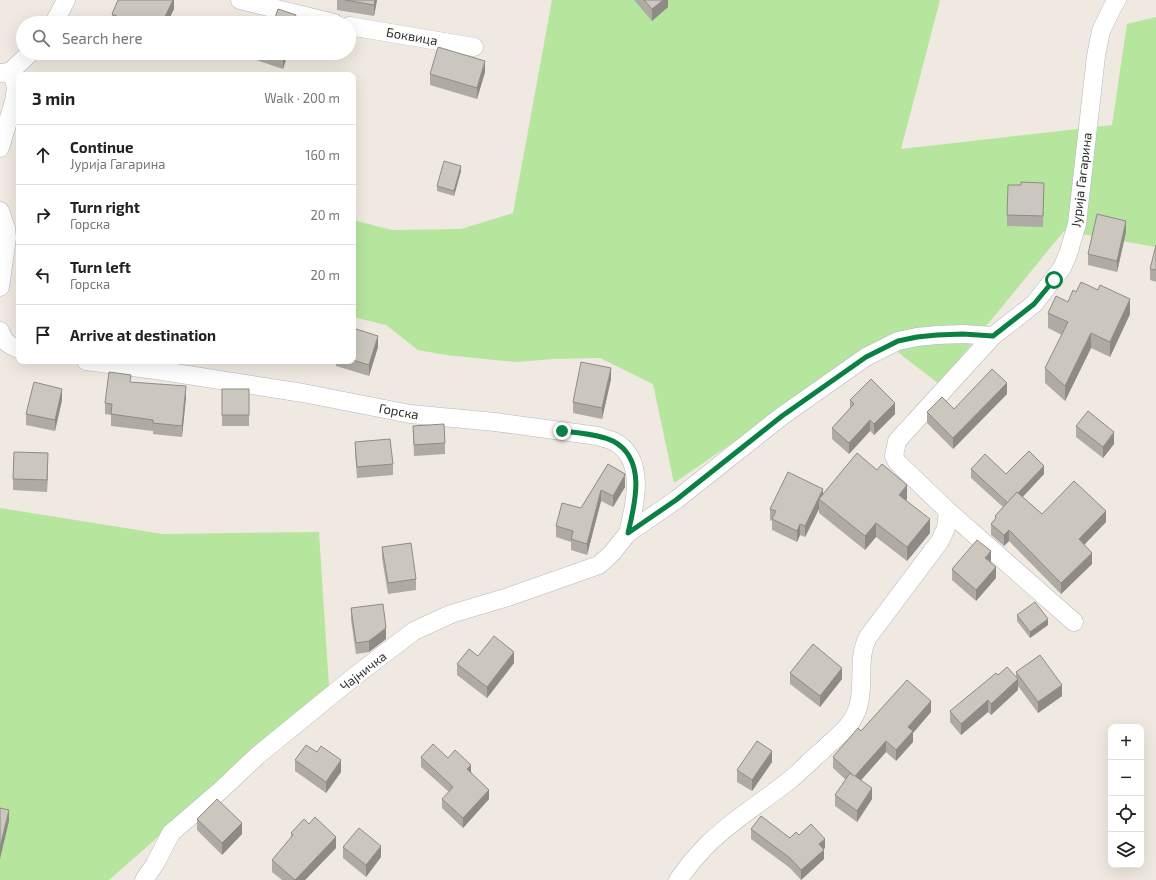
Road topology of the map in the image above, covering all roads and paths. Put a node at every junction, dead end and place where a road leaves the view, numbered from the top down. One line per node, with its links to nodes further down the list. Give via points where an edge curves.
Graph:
1 (66, 0): 4 (street)
2 (240, 0): 5 (street)
3 (1117, 0): 14 (street, Јурија Гагарина, via 1101,31 1096,56 1077,224 1068,254 1062,268 1034,304)
4 (58, 16)
5 (305, 16)
6 (356, 27): 7 (street, Боквица)
7 (474, 47)
8 (21, 60): 9 (street)
9 (5, 73): 10 (street, via 14,80 16,88)
10 (0, 148)
11 (0, 211): 12 (street, via 7,238)
12 (0, 287)
13 (0, 331): 15 (street, via 8,345)
14 (993, 336): 17 (street, Јурија Гагарина, via 908,428 897,441 894,450 897,462); 18 (street, via 963,334 917,337 898,341 866,357 782,416 676,500)
15 (16, 348)
16 (109, 364): 18 (street, Горска, via 303,393 410,414 598,436 613,441 624,450 633,464 636,482)
17 (948, 511): 19 (street, Јурија Гагарина); 21 (street, via 946,528 940,541 864,644 860,699 847,727 792,778 708,844 691,861)
18 (628, 533): 20 (street, Чајничка, via 599,565 451,614 414,631 257,756 171,833)
19 (1074, 622)
20 (144, 880)
21 (678, 880)

